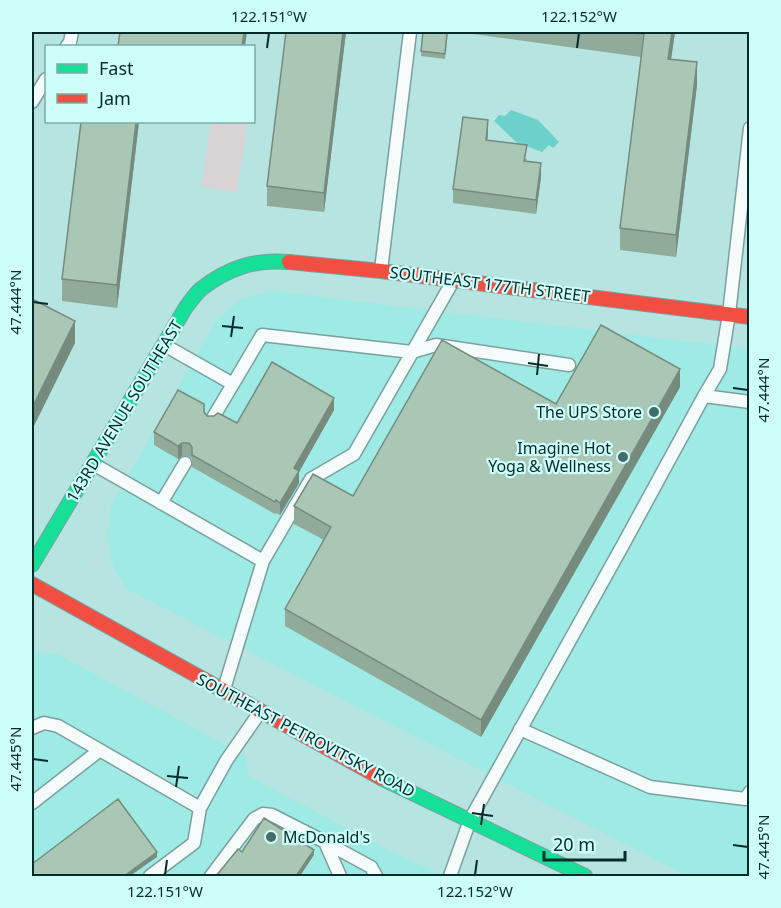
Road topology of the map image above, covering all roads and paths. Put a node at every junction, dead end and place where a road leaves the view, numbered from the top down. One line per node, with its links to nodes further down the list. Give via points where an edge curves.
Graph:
1 (410, 32): 6 (lane)
2 (39, 84): 3 (lane)
3 (32, 102)
4 (750, 128): 8 (lane)
5 (230, 270): 6 (street, SOUTHEAST 177TH STREET, via 273,261); 10 (street, 143RD AVENUE SOUTHEAST, via 200,291)
6 (381, 271): 7 (street, SOUTHEAST 177TH STREET)
7 (453, 280): 8 (street, SOUTHEAST 177TH STREET); 11 (lane)
8 (729, 314): 9 (street, SOUTHEAST 177TH STREET); 14 (lane, via 720,369)
9 (750, 317)
10 (164, 345): 13 (lane); 18 (street, 143RD AVENUE SOUTHEAST)
11 (412, 352): 12 (lane, via 436,345); 13 (lane, via 262,334); 21 (lane, via 354,454 311,479)
12 (569, 366)
13 (233, 384): 16 (lane)
14 (704, 396): 15 (lane); 30 (lane)
15 (750, 402)
16 (211, 421)
17 (185, 463): 19 (lane)
18 (93, 464): 19 (lane); 23 (street, 143RD AVENUE SOUTHEAST)
19 (161, 503): 21 (lane)
20 (102, 561): 22 (path)
21 (263, 561): 27 (lane)
22 (93, 562)
23 (32, 565)
24 (32, 584): 27 (street, SOUTHEAST PETROVITSKY ROAD)
25 (51, 642): 26 (path)
26 (49, 647)
27 (223, 691): 28 (street, SOUTHEAST PETROVITSKY ROAD)
28 (260, 712): 34 (lane); 35 (street, SOUTHEAST PETROVITSKY ROAD, via 381,778)
29 (32, 728): 31 (lane, via 44,723 58,726)
30 (520, 729): 32 (lane, via 650,787 746,799); 35 (lane)
31 (100, 750): 33 (lane); 34 (lane)
32 (750, 792)
33 (32, 802)
34 (200, 808): 37 (lane, via 194,843)
35 (470, 820): 41 (lane); 42 (street, SOUTHEAST PETROVITSKY ROAD)
36 (325, 842): 38 (lane, via 263,814 254,819); 39 (lane); 40 (lane, via 371,867)
37 (150, 876)
38 (211, 876)
39 (340, 876)
40 (376, 876)
41 (450, 876)
42 (585, 876)

